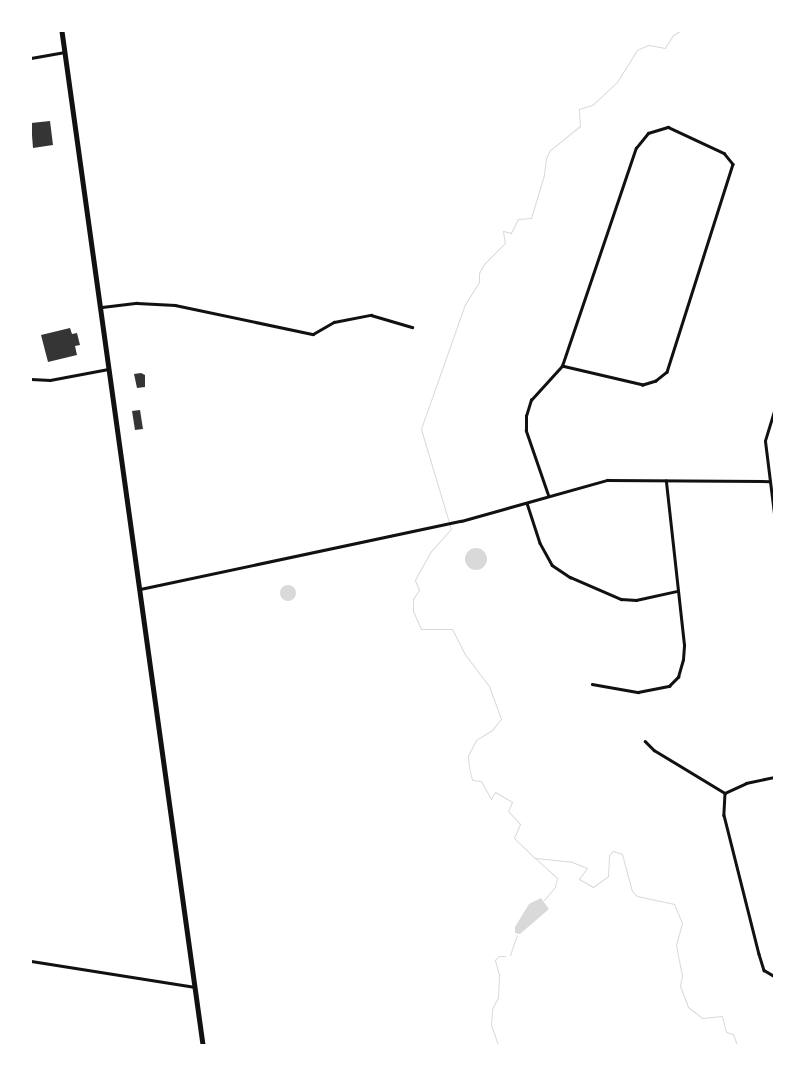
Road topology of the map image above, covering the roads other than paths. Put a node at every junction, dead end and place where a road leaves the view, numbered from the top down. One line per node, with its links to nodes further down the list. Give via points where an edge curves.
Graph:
1 (62, 31): 2 (highway)
2 (65, 52): 3 (street); 4 (highway)
3 (31, 58)
4 (102, 307): 5 (street, via 137,303 175,305 313,334 334,322 371,315); 7 (highway)
5 (412, 327)
6 (562, 366): 6 (street, via 636,148 648,133 668,127 724,154 733,164 667,372 656,381 643,385); 12 (street, via 530,400 526,416 526,431)
7 (110, 368): 8 (street, via 50,380); 15 (highway)
8 (31, 379)
9 (774, 411): 11 (street, via 765,441)
10 (666, 481): 11 (street); 12 (street, via 607,480); 16 (street)
11 (769, 481): 14 (street)
12 (548, 495): 13 (street)
13 (526, 502): 15 (street, via 456,522); 16 (street, via 540,543 552,565 570,576 621,599 636,600)
14 (774, 512)
15 (140, 589): 23 (highway)
16 (678, 591): 17 (street, via 684,645 678,677 669,686 638,692)
17 (592, 684)
18 (645, 741): 20 (street, via 654,750)
19 (774, 777): 20 (street, via 746,783)
20 (725, 793): 22 (street, via 724,815 759,954 764,970)
21 (31, 961): 23 (street)
22 (774, 976)
23 (195, 987): 24 (highway)
24 (203, 1045)

